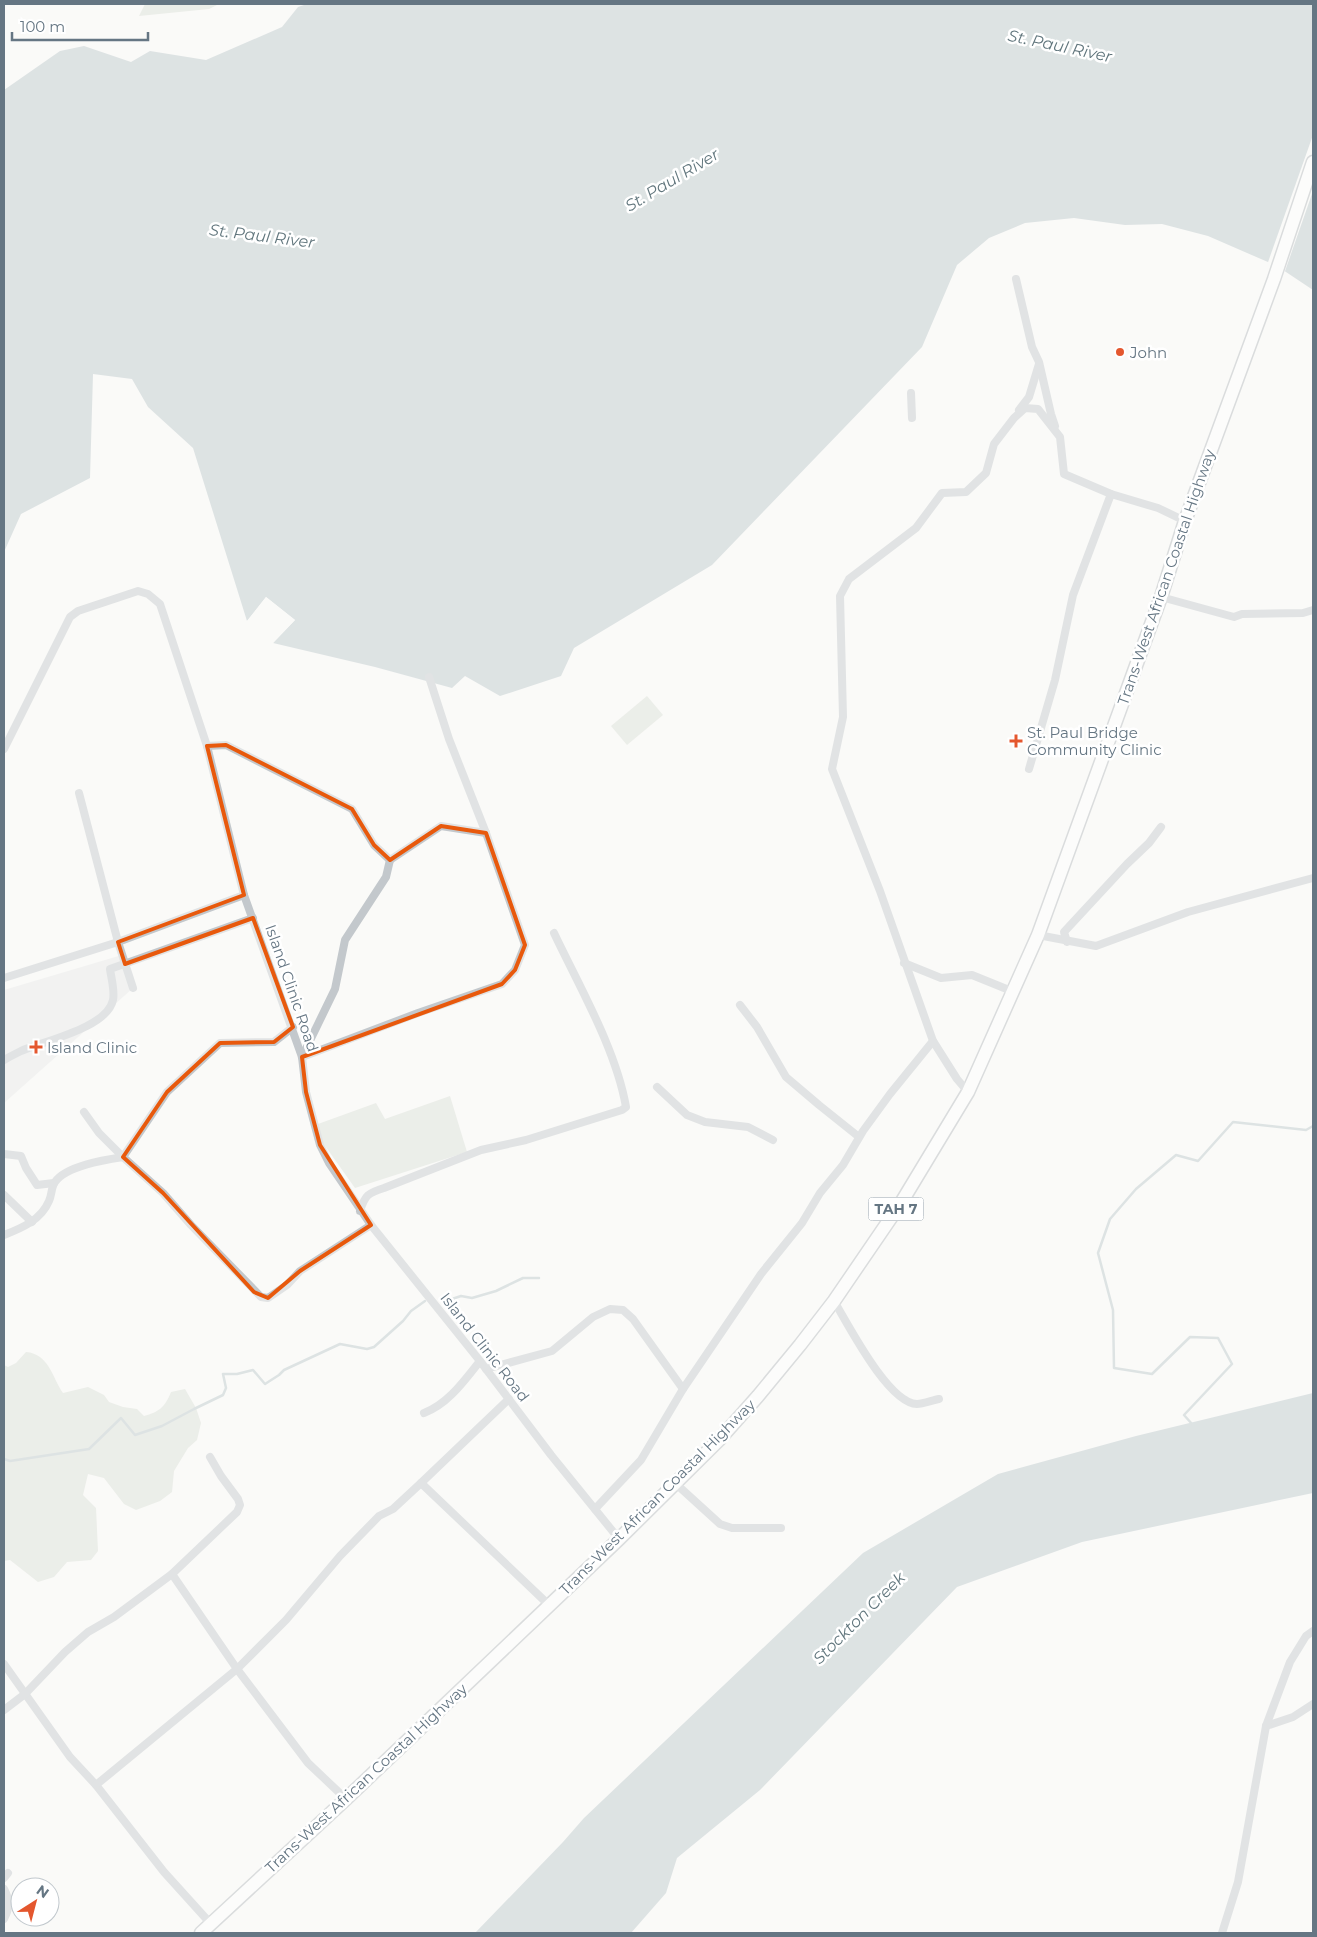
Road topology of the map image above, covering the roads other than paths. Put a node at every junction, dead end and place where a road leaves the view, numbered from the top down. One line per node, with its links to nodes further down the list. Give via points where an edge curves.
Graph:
1 (1313, 162): 9 (highway, Trans-West African Coastal Highway / TAH 7, via 1274,279)
2 (1016, 279): 3 (street, via 1032,347)
3 (1039, 362): 6 (street, via 1029,397); 7 (street, via 1050,414)
4 (911, 393): 5 (street)
5 (912, 418)
6 (1014, 418): 7 (street, via 1025,408 1038,409); 29 (street, via 994,444 986,473 966,492 942,493 916,528 848,579 840,596 843,717 832,769)
7 (1060, 437): 8 (street, via 1064,474)
8 (1111, 494): 9 (street, via 1158,508); 17 (street, via 1073,595 1055,680)
9 (1185, 521): 10 (highway, Trans-West African Coastal Highway / TAH 7)
10 (1161, 597): 12 (street, via 1234,616); 26 (highway, Trans-West African Coastal Highway / TAH 7)
11 (1313, 610): 12 (street)
12 (1302, 613): 13 (street)
13 (1313, 616)
14 (428, 676): 20 (street)
15 (208, 746): 16 (street, Island Clinic Road, via 160,604 148,594 138,592 78,611 70,617); 21 (street, via 226,745 352,809 374,845); 23 (street, Island Clinic Road)
16 (4, 749)
17 (1029, 769)
18 (79, 794): 27 (street)
19 (1160, 827): 28 (street, via 1149,843 1064,932)
20 (486, 833): 21 (street, via 441,826); 37 (street, via 525,945 515,970 502,984)
21 (390, 860): 37 (street, via 386,877 345,940 335,989)
22 (1313, 878): 28 (street, via 1188,912 1096,946)
23 (244, 895): 24 (street, Island Clinic Road); 27 (street)
24 (253, 918): 30 (street); 35 (street, Island Clinic Road)
25 (554, 933): 48 (street, via 606,1042 626,1107 569,1128 481,1150 370,1192)
26 (1038, 935): 28 (street); 33 (highway, Trans-West African Coastal Highway / TAH 7)
27 (118, 942): 30 (street); 31 (street)
28 (1068, 942)
29 (904, 962): 33 (street, via 941,978 972,975); 36 (street)
30 (125, 964): 32 (street); 38 (street, via 110,969 113,999 96,1020)
31 (4, 978)
32 (133, 988)
33 (1014, 992): 40 (highway, Trans-West African Coastal Highway / TAH 7)
34 (740, 1005): 42 (street, via 786,1077)
35 (293, 1027): 37 (street, Island Clinic Road); 45 (street, via 274,1042 220,1044 167,1092)
36 (933, 1042): 40 (street); 42 (street)
37 (302, 1057): 48 (street, Island Clinic Road, via 306,1092 320,1145)
38 (4, 1060)
39 (657, 1087): 43 (street, via 688,1115 705,1122 748,1127)
40 (968, 1092): 52 (highway, Trans-West African Coastal Highway / TAH 7, via 901,1203)
41 (84, 1112): 45 (street)
42 (859, 1137): 55 (street, via 843,1165 761,1274)
43 (773, 1140)
44 (4, 1154): 46 (street, via 21,1156 38,1185)
45 (123, 1157): 46 (street, via 65,1173); 50 (street, via 163,1193 261,1297 268,1298 300,1271)
46 (54, 1183): 49 (street, via 49,1202)
47 (4, 1195): 49 (street)
48 (360, 1211): 50 (street, Island Clinic Road)
49 (32, 1222): 51 (street)
50 (371, 1225): 53 (street, Island Clinic Road)
51 (4, 1235)
52 (834, 1300): 56 (street, via 884,1382 900,1397 916,1404); 60 (highway, Trans-West African Coastal Highway / TAH 7, via 758,1396)
53 (480, 1362): 54 (street, Island Clinic Road); 58 (street, via 458,1388 435,1409)
54 (486, 1369): 55 (street, via 552,1351 593,1317 610,1309 623,1310 633,1319); 57 (street, Island Clinic Road)
55 (683, 1389): 62 (street, via 641,1460)
56 (939, 1398)
57 (509, 1400): 61 (street); 62 (street, Island Clinic Road)
58 (424, 1414)
59 (210, 1457): 65 (street, via 240,1505 237,1512)
60 (675, 1482): 63 (street, via 720,1524 732,1528); 64 (highway, Trans-West African Coastal Highway / TAH 7)
61 (421, 1483): 66 (street); 69 (street, via 393,1509 379,1516 286,1620)
62 (595, 1509): 64 (street, Island Clinic Road)
63 (781, 1528)
64 (619, 1539): 66 (highway, Trans-West African Coastal Highway / TAH 7)
65 (172, 1574): 69 (street); 70 (street, via 88,1632)
66 (549, 1605): 75 (highway, Trans-West African Coastal Highway / TAH 7)
67 (1313, 1632): 73 (street, via 1306,1636 1290,1662)
68 (4, 1664): 70 (street)
69 (237, 1669): 74 (street); 75 (street, via 308,1763)
70 (25, 1694): 72 (street); 74 (street, via 70,1757)
71 (1313, 1704): 73 (street, via 1293,1717)
72 (4, 1710)
73 (1266, 1726): 80 (street, via 1238,1882)
74 (96, 1785): 78 (street, via 164,1872)
75 (346, 1799): 78 (highway, Trans-West African Coastal Highway / TAH 7)
76 (4, 1889): 77 (street, via 10,1899)
77 (4, 1919)
78 (211, 1924): 79 (highway, Trans-West African Coastal Highway / TAH 7)
79 (201, 1933)
80 (1223, 1933)

